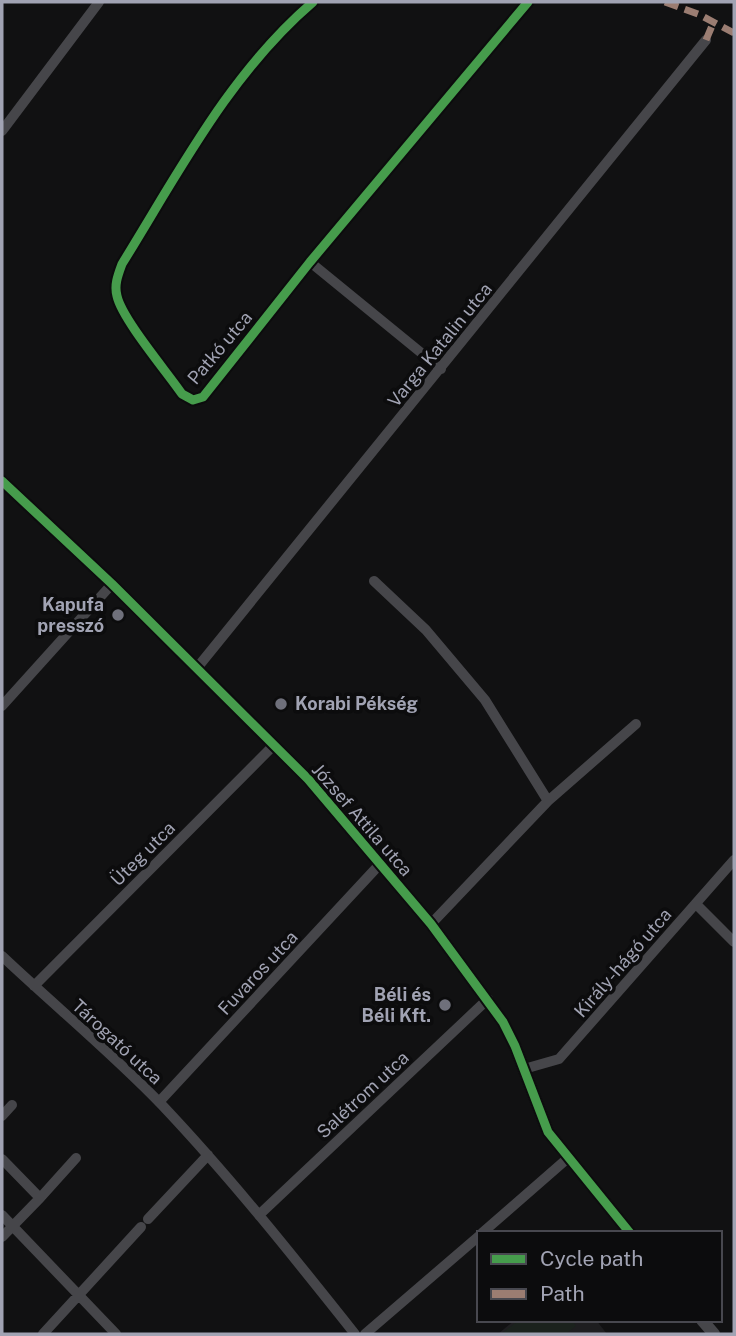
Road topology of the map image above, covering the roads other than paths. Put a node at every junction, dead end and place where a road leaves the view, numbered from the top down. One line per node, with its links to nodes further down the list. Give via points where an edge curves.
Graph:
1 (99, 2): 5 (street)
2 (313, 2): 6 (street, Patkó utca, via 248,68 208,124 122,264 116,296 183,394 193,400 203,397)
3 (528, 2): 6 (street, Patkó utca)
4 (706, 40): 7 (street, Varga Katalin utca)
5 (2, 131)
6 (310, 262): 7 (street)
7 (441, 369): 11 (street, Varga Katalin utca)
8 (2, 481): 10 (street, József Attila utca)
9 (374, 581): 15 (street, via 426,630 485,700)
10 (112, 584): 11 (street, József Attila utca); 12 (street)
11 (197, 668): 14 (street, József Attila utca)
12 (2, 706)
13 (636, 724): 15 (street)
14 (274, 745): 17 (street, József Attila utca); 22 (street, Üteg utca)
15 (548, 802): 19 (street)
16 (734, 860): 18 (street, Király-hágó utca)
17 (380, 864): 19 (street, József Attila utca); 25 (street, Fuvaros utca)
18 (696, 904): 20 (street); 24 (street, Király-hágó utca, via 559,1059)
19 (431, 924): 23 (street, József Attila utca)
20 (734, 942)
21 (2, 956): 22 (street, Tárogató utca)
22 (34, 986): 25 (street, Tárogató utca)
23 (488, 999): 24 (street, József Attila utca); 33 (street, Salétrom utca)
24 (524, 1069): 31 (street, József Attila utca, via 548,1132)
25 (159, 1102): 28 (street, Tárogató utca)
26 (12, 1105): 27 (street)
27 (2, 1116)
28 (208, 1154): 33 (street, Tárogató utca); 40 (street)
29 (2, 1158): 32 (street)
30 (76, 1158): 32 (street)
31 (568, 1158): 36 (street); 37 (street, József Attila utca)
32 (40, 1198): 35 (street)
33 (260, 1214): 43 (street, Tárogató utca)
34 (2, 1215): 35 (street)
35 (12, 1226): 38 (street); 40 (street)
36 (484, 1231)
37 (628, 1231)
38 (2, 1237)
39 (477, 1237): 44 (street)
40 (79, 1293): 41 (street); 42 (street)
41 (43, 1334)
42 (116, 1334)
43 (355, 1334)
44 (365, 1334)

